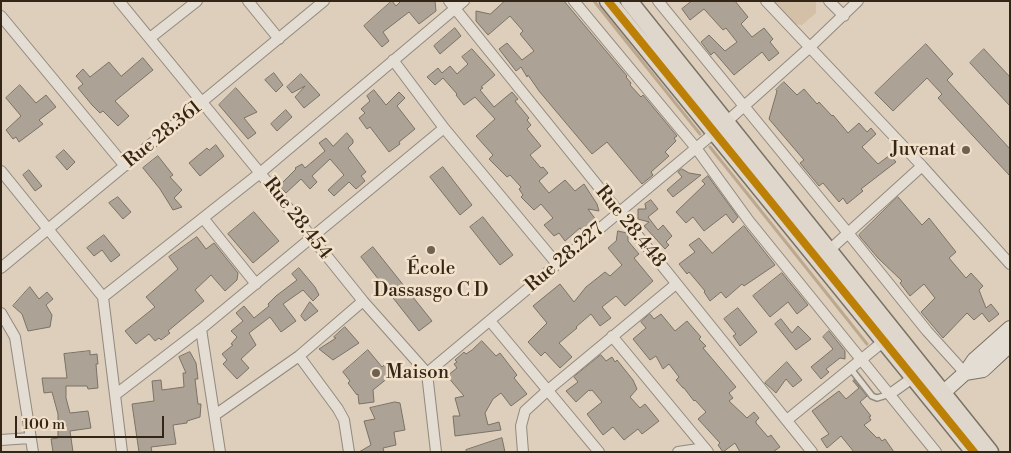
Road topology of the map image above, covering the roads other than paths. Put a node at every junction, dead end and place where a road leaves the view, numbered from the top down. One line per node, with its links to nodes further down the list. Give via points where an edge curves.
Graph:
1 (119, 1): 16 (street, Rue 28.454)
2 (198, 1): 16 (street)
3 (248, 1): 17 (street)
4 (324, 1): 17 (street, Rue 28.361)
5 (464, 1): 13 (street)
6 (574, 1): 24 (street)
7 (608, 1): 23 (main road)
8 (629, 1): 23 (main road)
9 (658, 1): 21 (street)
10 (766, 1): 18 (street)
11 (829, 1): 15 (street)
12 (858, 1): 15 (street, Rue 28.227)
13 (453, 5): 19 (street); 29 (street, Rue 28.448)
14 (1, 16): 25 (street)
15 (844, 16): 18 (street, Rue 28.227)
16 (150, 38): 20 (street, Rue 28.454)
17 (279, 39): 20 (street, Rue 28.361)
18 (809, 48): 21 (street, Rue 28.227); 26 (street)
19 (393, 60): 22 (street); 28 (street)
20 (202, 103): 25 (street, Rue 28.361); 28 (street, Rue 28.454)
21 (744, 107): 23 (street, Rue 28.227); 32 (street)
22 (444, 128): 33 (street); 35 (street)
23 (720, 128): 24 (street, Rue 28.227); 34 (main road)
24 (696, 148): 29 (street, Rue 28.227); 50 (street, via 749,221)
25 (125, 166): 31 (street, Rue 28.361)
26 (922, 166): 32 (street); 36 (street)
27 (1, 171): 31 (street)
28 (260, 173): 30 (street); 33 (street, Rue 28.454)
29 (619, 212): 35 (street, Rue 28.227); 39 (street, Rue 28.448)
30 (203, 218): 38 (street); 40 (street)
31 (49, 230): 37 (street, Rue 28.361); 40 (street)
32 (848, 233): 34 (street); 52 (street)
33 (311, 238): 38 (street); 41 (street, Rue 28.454)
34 (823, 255): 47 (main road); 54 (main road)
35 (557, 264): 43 (street, Rue 28.227)
36 (1010, 264)
37 (1, 268)
38 (256, 284): 45 (street)
39 (676, 284): 46 (street); 60 (street, Rue 28.448)
40 (103, 297): 57 (street)
41 (363, 301): 49 (street); 53 (street, Rue 28.454)
42 (1, 313): 61 (street, via 15,337)
43 (490, 321): 53 (street, Rue 28.227); 55 (street)
44 (1010, 328): 52 (street)
45 (201, 330): 57 (street); 59 (street)
46 (612, 336): 55 (street); 63 (street)
47 (884, 341): 50 (street); 54 (main road)
48 (1010, 345): 52 (street, via 982,370)
49 (299, 356): 59 (street); 67 (street, via 344,420)
50 (862, 359): 51 (street); 56 (street)
51 (850, 368): 56 (lane, via 872,396 877,398); 60 (street)
52 (964, 372): 58 (street)
53 (427, 373): 68 (street)
54 (919, 374): 56 (street); 58 (main road)
55 (548, 390): 69 (street, via 525,411 521,426); 70 (street)
56 (890, 394): 73 (street)
57 (115, 395): 65 (street)
58 (937, 397): 74 (main road); 75 (main road)
59 (215, 415): 66 (street)
60 (787, 420): 72 (street, Rue 28.448)
61 (30, 438): 62 (street); 64 (street)
62 (1, 440)
63 (706, 450): 71 (street)
64 (33, 452)
65 (122, 452)
66 (220, 452)
67 (350, 452)
68 (436, 452)
69 (523, 452)
70 (599, 452)
71 (678, 452)
72 (812, 452)
73 (936, 452)
74 (974, 452)
75 (990, 452)

